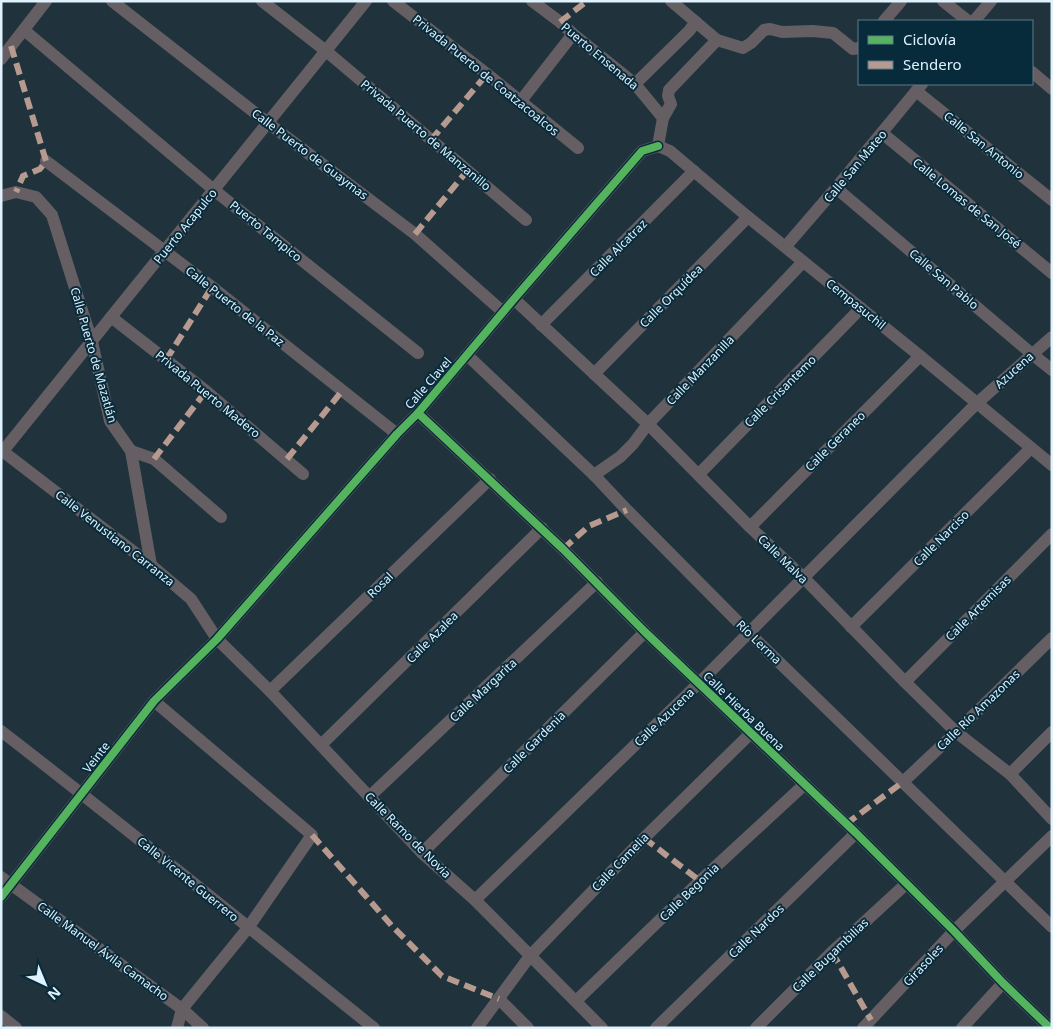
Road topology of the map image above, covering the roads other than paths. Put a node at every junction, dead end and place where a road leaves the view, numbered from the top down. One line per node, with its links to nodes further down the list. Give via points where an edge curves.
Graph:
1 (46, 1): 15 (street)
2 (112, 1): 27 (street, Calle Puerto de Guaymas)
3 (262, 1): 19 (street, Privada Puerto de Manzanillo)
4 (366, 1): 19 (street, Puerto Acapulco)
5 (393, 1): 25 (street, Privada Puerto de Coatzacoalcos)
6 (532, 1): 16 (street, Puerto Ensenada)
7 (671, 1): 14 (street)
8 (901, 1): 11 (street)
9 (943, 1): 12 (street)
10 (991, 1): 13 (street)
11 (885, 20)
12 (967, 20)
13 (975, 20)
14 (696, 22): 17 (street); 22 (street)
15 (24, 30): 20 (street); 34 (street, Puerto Tampico)
16 (573, 34): 22 (street, Puerto Ensenada); 25 (street)
17 (717, 40): 18 (street, via 743,48 764,30 813,31 833,34 853,49); 26 (street, via 669,90 671,104)
18 (858, 48)
19 (326, 51): 27 (street, Puerto Acapulco); 38 (street, Privada Puerto de Manzanillo)
20 (1, 59)
21 (1033, 73): 24 (street)
22 (635, 84): 26 (street, Puerto Ensenada)
23 (919, 87): 28 (street, Calle San Mateo); 36 (street, Calle San Antonio)
24 (1052, 88)
25 (520, 102): 30 (street, Privada Puerto de Coatzacoalcos)
26 (662, 118): 29 (street)
27 (268, 123): 34 (street, Puerto Acapulco); 45 (street, Calle Puerto de Guaymas, via 415,234)
28 (882, 133): 33 (street, Calle San Mateo); 42 (street, Calle Lomas de San José)
29 (658, 146): 32 (street, Cempasuchil, via 670,151); 43 (street, Calle Clavel, via 642,151)
30 (578, 148)
31 (46, 161): 40 (street, Calle Puerto de la Paz)
32 (694, 171): 37 (street, Cempasuchil); 47 (street, Calle Alcatraz)
33 (836, 188): 39 (street, Calle San Mateo); 51 (street, Calle San Pablo)
34 (214, 190): 40 (street, Puerto Acapulco); 50 (street, Puerto Tampico)
35 (1, 196): 49 (street, Calle Puerto de Mazatlán, via 16,192 36,197 52,215)
36 (1052, 200)
37 (748, 217): 39 (street, Cempasuchil); 55 (street, Calle Orquídea)
38 (526, 220)
39 (786, 246): 41 (street, Cempasuchil)
40 (165, 251): 46 (street, Puerto Acapulco); 59 (street, Calle Puerto de la Paz)
41 (803, 262): 44 (street, Cempasuchil); 58 (street, Calle Manzanilla)
42 (1052, 273)
43 (514, 300): 45 (street, Calle Clavel); 47 (street, Calle Malva)
44 (861, 308): 53 (street, Cempasuchil); 65 (street, Calle Crisantemo)
45 (503, 312): 52 (street, Calle Clavel)
46 (111, 318): 49 (street, Puerto Acapulco); 64 (street, Privada Puerto Madero, via 206,391)
47 (541, 325): 55 (street, Calle Malva)
48 (1052, 336): 51 (street, Azucena)
49 (92, 342): 61 (street, Puerto Acapulco); 62 (street, Calle Puerto de Mazatlán, via 110,421)
50 (418, 353)
51 (1032, 354): 54 (street, Calle San Pablo); 56 (street, Azucena)
52 (467, 355): 57 (street, Calle Clavel); 66 (street, Río Lerma)
53 (920, 356): 56 (street, Cempasuchil); 69 (street, Calle Geraneo)
54 (1052, 370)
55 (594, 374): 58 (street, Calle Malva)
56 (976, 404): 60 (street, Cempasuchil); 73 (street, Calle Azucena)
57 (418, 413): 59 (street, Calle Clavel); 67 (street, Calle Hierba Buena)
58 (648, 424): 65 (street, Calle Malva); 66 (street, Calle Manzanilla, via 620,457)
59 (397, 434): 79 (street, Calle Clavel)
60 (1031, 448): 63 (street, Cempasuchil); 75 (street, Calle Narciso)
61 (2, 450): 72 (street, Calle Venustiano Carranza)
62 (131, 451): 68 (street, via 154,459); 72 (street, Calle Puerto de Mazatlán)
63 (1052, 465)
64 (303, 474)
65 (699, 474): 69 (street, Calle Malva)
66 (594, 475): 77 (street, Río Lerma)
67 (490, 480): 70 (street, Calle Hierba Buena); 82 (street, Rosal)
68 (221, 517)
69 (750, 527): 73 (street, Calle Malva)
70 (542, 528): 74 (street, Calle Hierba Buena); 88 (street, Calle Azalea)
71 (1052, 534): 80 (street, Calle Artemisas)
72 (151, 565): 79 (street, Calle Venustiano Carranza, via 191,599)
73 (803, 578): 75 (street, Calle Malva); 77 (street, Calle Azucena)
74 (597, 582): 76 (street, Calle Hierba Buena); 93 (street, Calle Margarita)
75 (851, 627): 80 (street, Calle Malva)
76 (645, 632): 81 (street, Calle Hierba Buena); 97 (street, Calle Gardenia)
77 (749, 633): 81 (street, Calle Azucena); 90 (street, Río Lerma)
78 (1052, 638): 85 (street, Calle Río Amazonas)
79 (217, 639): 82 (street, Calle Ramo de Novia); 83 (street, Veinte)
80 (905, 682): 85 (street, Calle Malva)
81 (699, 683): 87 (street, Calle Hierba Buena); 102 (street, Calle Azucena)
82 (270, 691): 88 (street, Calle Ramo de Novia)
83 (154, 701): 92 (street, Veinte); 104 (street, via 312,835)
84 (1, 731): 92 (street, Calle Vicente Guerrero)
85 (956, 732): 89 (street, Calle Malva); 90 (street, Calle Río Amazonas)
86 (1052, 732): 89 (street)
87 (751, 733): 91 (street, Calle Hierba Buena); 106 (street, Calle Camelia)
88 (322, 745): 93 (street, Calle Ramo de Novia)
89 (1010, 774): 94 (street, Calle Malva)
90 (903, 782): 99 (street, Río Lerma)
91 (805, 784): 95 (street, Calle Hierba Buena); 109 (street, Calle Begonia)
92 (82, 793): 98 (street, Veinte); 104 (street, Calle Vicente Guerrero)
93 (369, 797): 97 (street, Calle Ramo de Novia)
94 (1052, 819)
95 (856, 834): 100 (street, Calle Hierba Buena); 119 (street, Calle Nardos)
96 (1052, 836): 99 (street, Girasoles)
97 (422, 852): 102 (street, Calle Ramo de Novia)
98 (6, 880): 101 (street, Veinte); 110 (street, Calle Manuel Ávila Camacho)
99 (1005, 882): 103 (street, Río Lerma); 105 (street, Girasoles)
100 (906, 884): 105 (street, Calle Hierba Buena); 120 (street, Calle Bugambilias)
101 (1, 897)
102 (475, 900): 106 (street, Calle Ramo de Novia)
103 (1052, 927)
104 (248, 928): 110 (street); 115 (street, Calle Vicente Guerrero)
105 (954, 931): 107 (street, Calle Hierba Buena); 121 (street, Girasoles)
106 (530, 956): 108 (street, Calle Camelia); 109 (street, Calle Ramo de Novia)
107 (1003, 983): 122 (street); 123 (street, Calle Hierba Buena)
108 (498, 999): 116 (street, Calle Camelia); 117 (street)
109 (576, 1001): 118 (street, Calle Ramo de Novia)
110 (182, 1009): 113 (street); 114 (street, Calle Manuel Ávila Camacho)
111 (1, 1016): 112 (street)
112 (16, 1028)
113 (177, 1028)
114 (203, 1028)
115 (374, 1028)
116 (477, 1028)
117 (528, 1028)
118 (602, 1028)
119 (656, 1028)
120 (756, 1028)
121 (863, 1028)
122 (962, 1028)
123 (1050, 1028)

